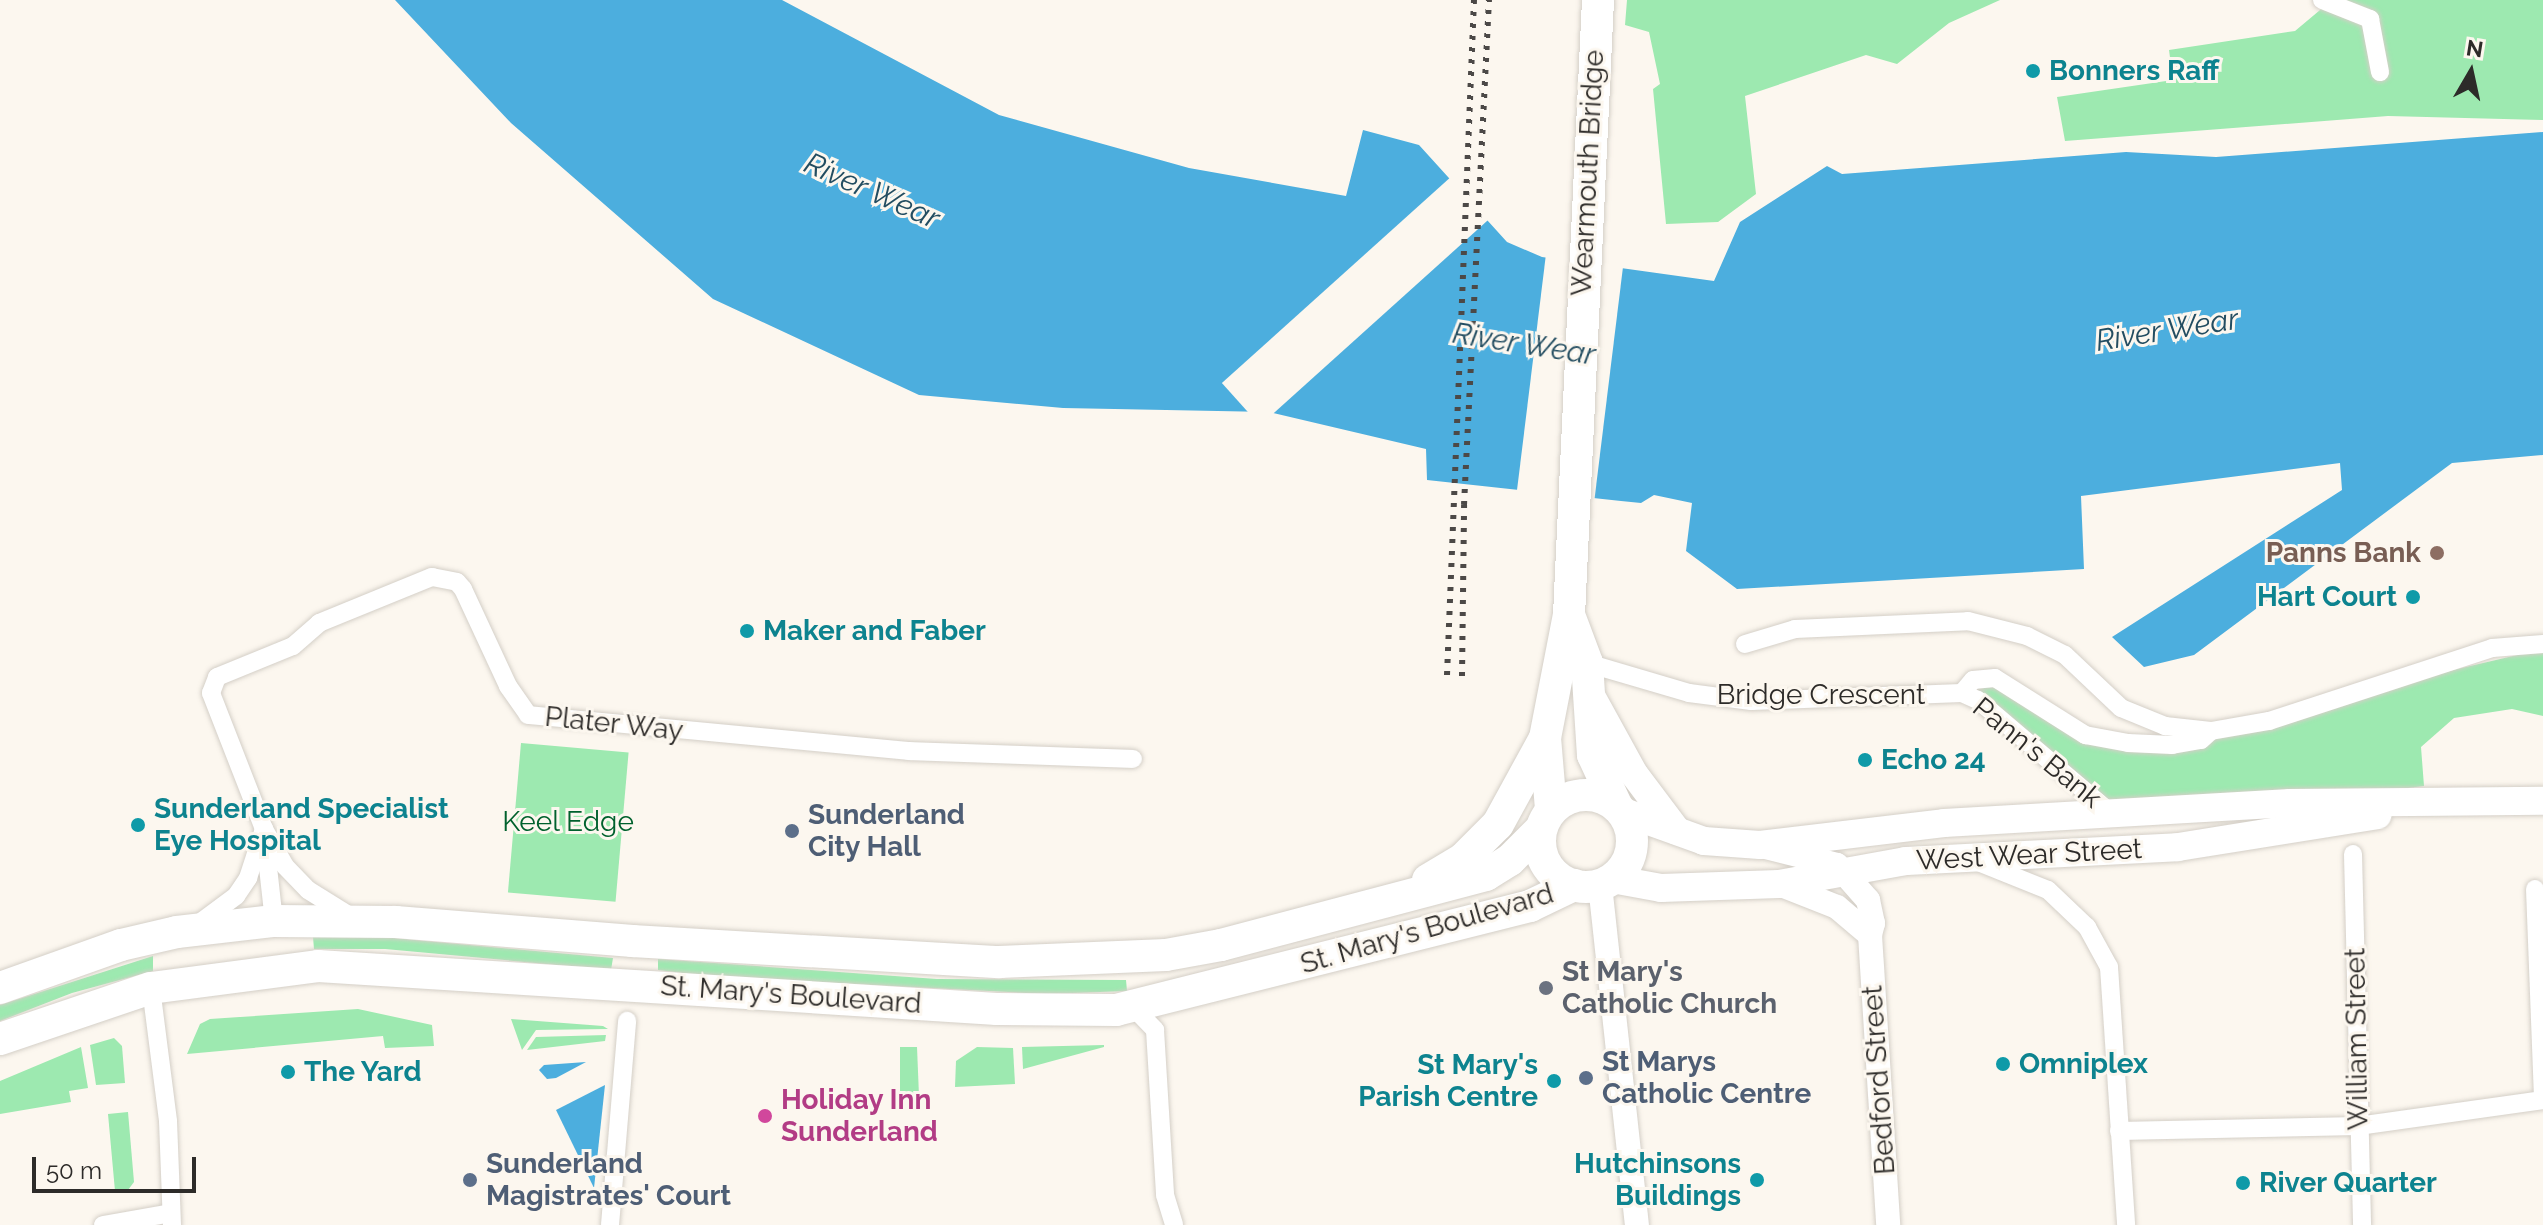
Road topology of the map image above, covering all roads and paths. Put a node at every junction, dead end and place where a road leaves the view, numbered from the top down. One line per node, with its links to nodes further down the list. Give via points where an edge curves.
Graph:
1 (1598, 0): 5 (highway, Wearmouth Bridge)
2 (2352, 0): 3 (street)
3 (2326, 2): 4 (street, via 2370,19)
4 (2380, 72)
5 (1569, 600): 8 (highway); 11 (highway)
6 (1745, 644): 10 (street, via 1795,629 1968,621 2027,636 2065,655 2121,708 2165,726)
7 (2543, 644): 10 (street, via 2492,648 2269,721)
8 (1589, 679): 9 (street, Bridge Crescent, via 1751,701); 15 (highway, via 1593,755); 19 (main road, via 1634,774)
9 (1962, 693): 10 (street, via 1973,680 1995,678 2085,735 2128,743 2172,745 2201,740); 16 (street, Pann's Bank, via 1978,700)
10 (2211, 731)
11 (1545, 738): 17 (highway); 27 (highway, via 1489,834 1463,859)
12 (1133, 759): 18 (street, Plater Way, via 909,751 528,715 508,686 463,589 457,582 432,577 319,623 293,646 217,677 211,693)
13 (2543, 801): 14 (main road, West Wear Street)
14 (2445, 802): 16 (main road, West Wear Street, via 2290,803); 22 (main road, West Wear Street, via 2178,847)
15 (1619, 809): 17 (highway, via 1587,794); 19 (main road, West Wear Street); 24 (highway, via 1629,826 1631,849)
16 (2112, 814): 20 (main road, West Wear Street, via 1944,823)
17 (1546, 820): 24 (highway, via 1547,867); 27 (highway, St. Mary's Boulevard, via 1510,860 1486,875)
18 (264, 829): 28 (street, via 295,878); 29 (street); 30 (street, via 248,878 228,907)
19 (1679, 834): 20 (main road, West Wear Street, via 1725,845)
20 (1760, 845): 23 (street)
21 (2353, 854): 39 (street, William Street)
22 (1972, 860): 23 (main road, West Wear Street, via 1906,861); 40 (street, via 2048,890 2087,927 2109,967)
23 (1845, 871): 25 (main road, West Wear Street); 31 (street, Bedford Street, via 1868,900)
24 (1595, 883): 25 (main road, West Wear Street, via 1661,888); 35 (highway, St. Mary's Boulevard, via 1530,906); 45 (street)
25 (1779, 884): 31 (street, via 1837,907)
26 (2535, 889): 32 (street)
27 (1403, 895): 28 (highway, St. Mary's Boulevard, via 1221,945 1062,963 632,941)
28 (356, 920): 29 (highway, St. Mary's Boulevard)
29 (274, 921): 30 (highway, St. Mary's Boulevard)
30 (177, 932): 33 (highway, St. Mary's Boulevard, via 69,960)
31 (1870, 935): 46 (street, Bedford Street)
32 (2540, 964): 38 (street)
33 (0, 988)
34 (151, 988): 35 (highway, St. Mary's Boulevard, via 318,966 997,1009 1084,1013); 37 (highway, St. Mary's Boulevard); 41 (street, via 168,1121)
35 (1133, 1007): 44 (street, via 1155,1030 1165,1195)
36 (627, 1021): 43 (street)
37 (0, 1039)
38 (2543, 1098): 39 (street)
39 (2358, 1126): 40 (street); 48 (street, William Street)
40 (2119, 1131): 47 (street)
41 (172, 1219): 42 (street)
42 (103, 1225)
43 (610, 1225)
44 (1174, 1225)
45 (1637, 1225)
46 (1888, 1225)
47 (2126, 1225)
48 (2362, 1225)

